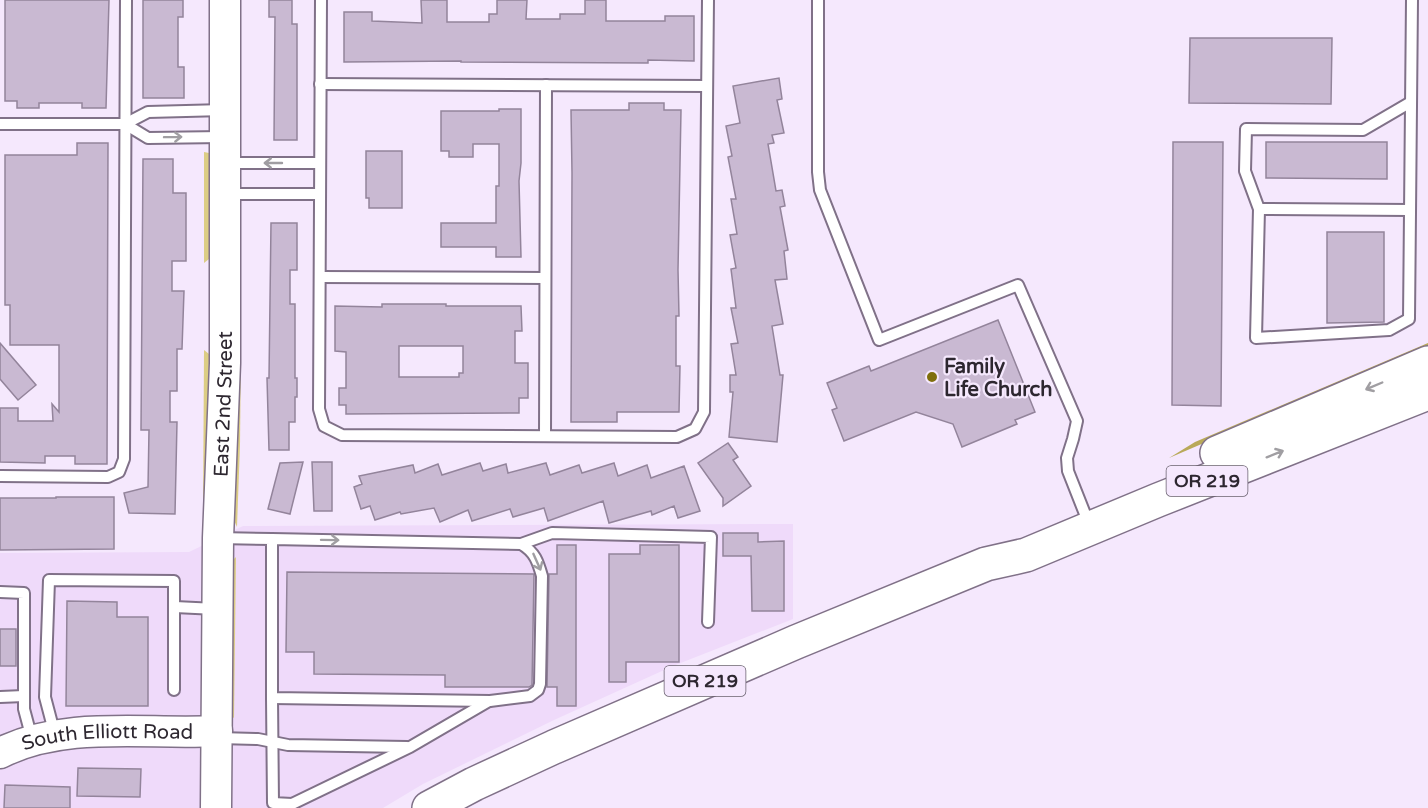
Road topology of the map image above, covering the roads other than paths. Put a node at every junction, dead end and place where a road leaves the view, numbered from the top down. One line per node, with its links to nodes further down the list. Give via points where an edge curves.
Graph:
1 (126, 0): 12 (lane)
2 (225, 0): 13 (street, East 2nd Street)
3 (321, 0): 7 (lane)
4 (708, 0): 9 (lane)
5 (818, 0): 25 (lane, via 820,190 879,340 1018,285 1077,421 1067,458 1068,471)
6 (1412, 0): 10 (lane)
7 (320, 84): 8 (lane); 14 (lane)
8 (546, 85): 9 (lane); 20 (lane)
9 (707, 86): 23 (lane, via 704,412 695,429 677,437)
10 (1411, 102): 17 (lane, via 1363,130 1246,129 1245,171); 18 (lane)
11 (0, 124): 12 (lane)
12 (125, 124): 13 (lane, one-way to 13, via 148,138); 13 (lane, via 148,112); 24 (lane, via 124,459 119,472 108,477)
13 (225, 137): 14 (lane, one-way to 13); 15 (street, East 2nd Street)
14 (320, 163): 16 (lane)
15 (225, 194): 16 (lane); 26 (street, East 2nd Street, via 225,363)
16 (320, 194): 19 (lane)
17 (1259, 209): 18 (lane); 18 (lane, via 1256,338 1389,330 1409,319)
18 (1409, 210)
19 (320, 277): 20 (lane); 23 (lane, via 320,409 324,426 342,435)
20 (545, 278): 23 (lane)
21 (1428, 363): 25 (main road, OR 219, one-way to 25, via 1193,463)
22 (1428, 393): 29 (main road, OR 219, one-way to 22, via 1026,555)
23 (544, 435)
24 (0, 476)
25 (1085, 514): 29 (main road, OR 219, via 1020,542)
26 (218, 538): 27 (lane); 32 (street, East 2nd Street)
27 (272, 539): 28 (lane, one-way to 28); 37 (lane)
28 (521, 544): 33 (lane, via 552,533 711,537); 38 (lane, one-way to 38, via 537,560 542,576 540,684 530,696)
29 (986, 564): 45 (main road, OR 219, via 631,713)
30 (0, 592): 35 (lane, via 24,593)
31 (175, 607): 32 (lane); 34 (lane); 40 (lane, via 174,581 49,580)
32 (217, 609): 39 (street, East 2nd Street)
33 (708, 622)
34 (174, 690)
35 (24, 696): 36 (lane); 40 (lane, via 24,709)
36 (0, 697)
37 (272, 698): 38 (lane); 41 (lane)
38 (490, 701): 42 (lane)
39 (217, 735): 40 (street, South Elliott Road, via 94,732); 41 (lane); 44 (street, East 2nd Street)
40 (44, 738): 43 (street, South Elliott Road)
41 (272, 742): 42 (lane); 42 (lane, via 273,803 292,804)
42 (410, 747)
43 (0, 753)
44 (216, 808)
45 (429, 808)

